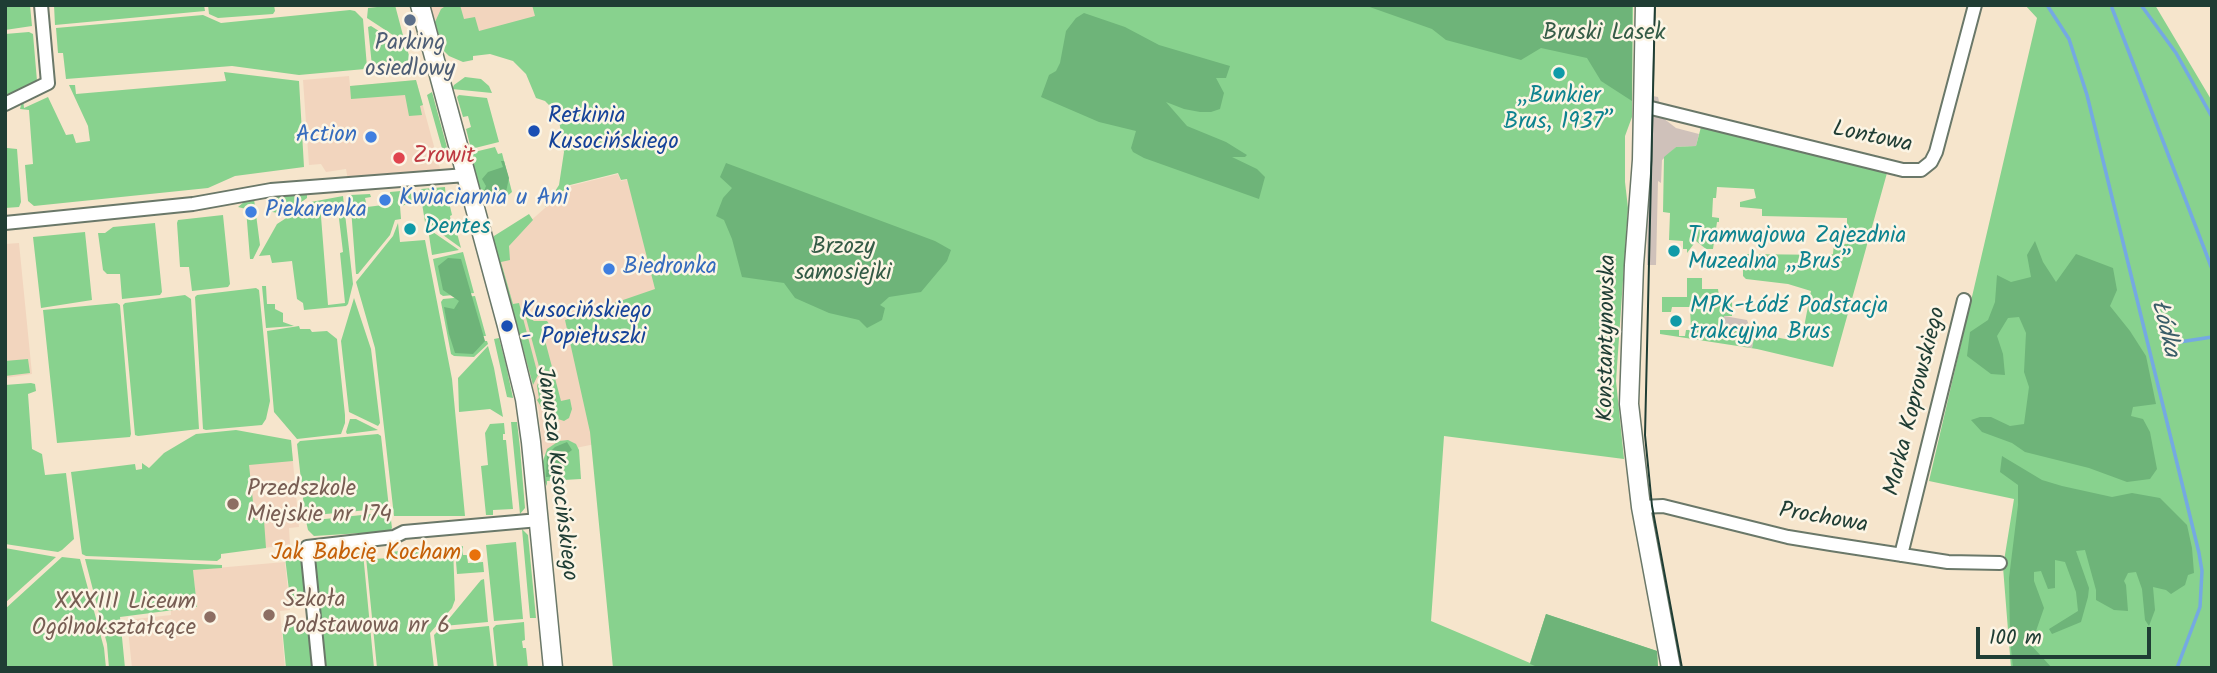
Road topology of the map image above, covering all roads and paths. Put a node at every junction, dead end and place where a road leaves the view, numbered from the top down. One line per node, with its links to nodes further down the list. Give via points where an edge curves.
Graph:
1 (41, 5): 5 (street, via 48,83)
2 (420, 5): 7 (street, Janusza Kusocińskiego)
3 (1645, 5): 6 (street, Konstantynowska)
4 (1975, 5): 6 (street, Lontowa, via 1936,152 1921,170 1903,170)
5 (5, 103)
6 (1643, 106): 10 (street, Konstantynowska, via 1628,381)
7 (466, 175): 8 (street, via 293,188 193,204); 11 (street, Janusza Kusocińskiego, via 520,377)
8 (5, 223)
9 (1964, 300): 12 (street, Marka Koprowskiego)
10 (1641, 507): 12 (street, Prochowa, via 1663,506 1787,537); 16 (street, Konstantynowska)
11 (539, 520): 14 (street, via 404,531 394,537 307,547); 15 (street, Janusza Kusocińskiego)
12 (1901, 555): 13 (street, Prochowa)
13 (2000, 563)
14 (319, 668)
15 (553, 668)
16 (1671, 668)

